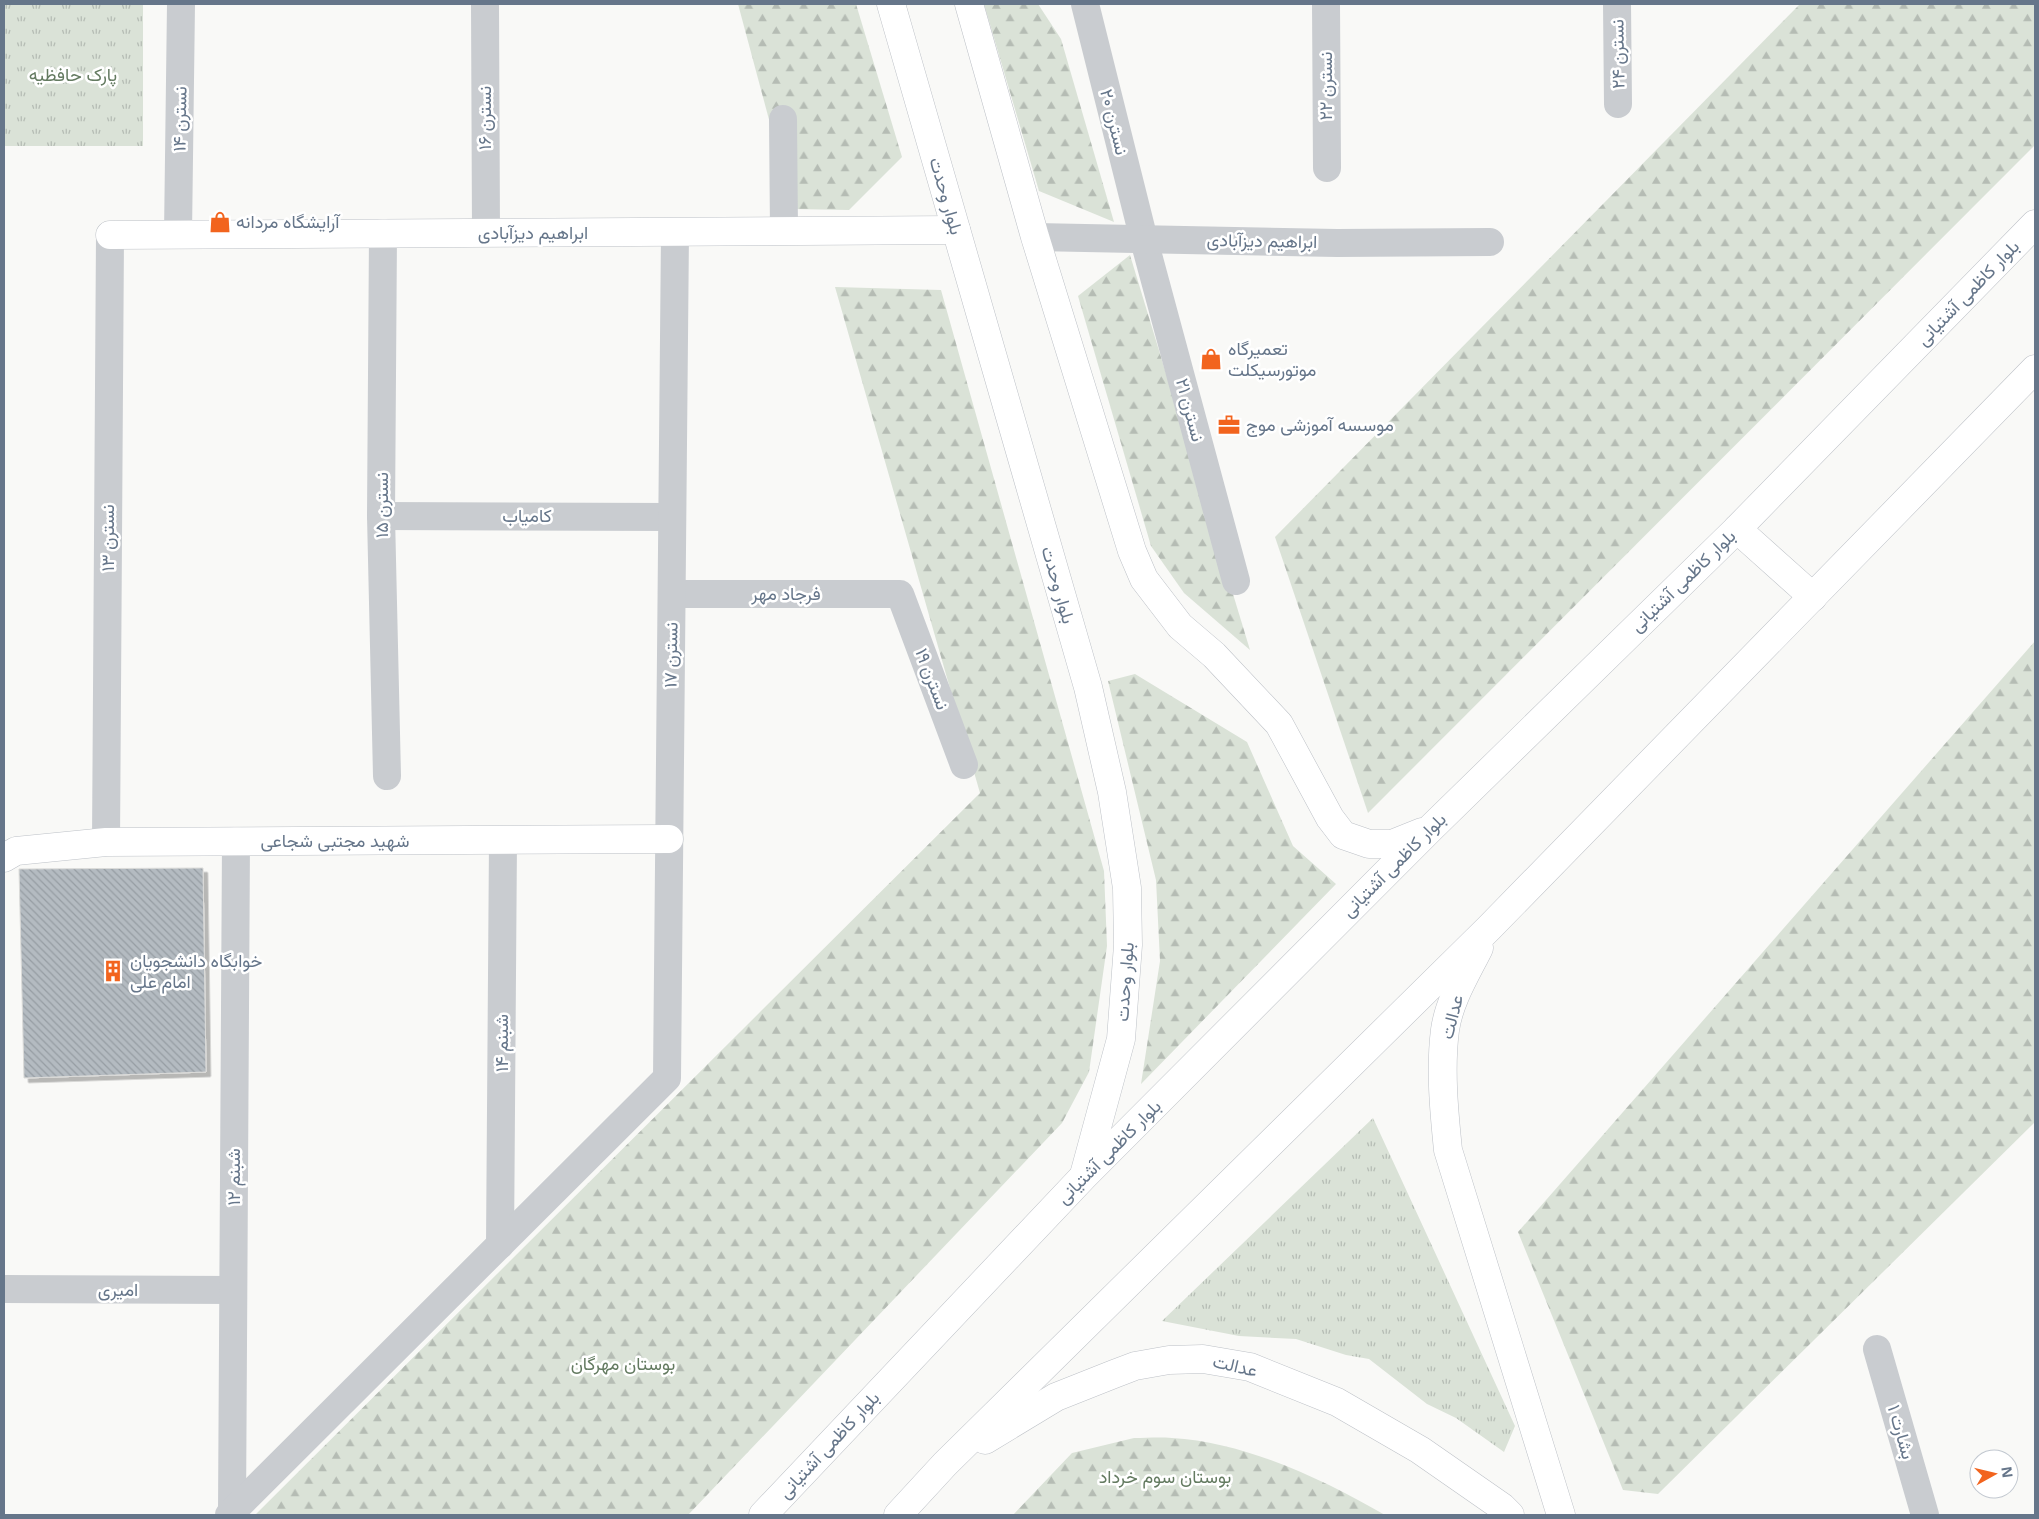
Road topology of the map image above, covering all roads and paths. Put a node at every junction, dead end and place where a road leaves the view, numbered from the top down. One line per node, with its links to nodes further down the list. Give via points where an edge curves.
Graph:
1 (181, 4): 17 (street, نسترن ۱۴)
2 (485, 4): 16 (street, نسترن ۱۶)
3 (890, 4): 12 (street, بلوار وحدت)
4 (969, 4): 19 (street)
5 (1085, 4): 20 (street, نسترن ۲۰)
6 (1326, 4): 10 (street, نسترن ۲۲)
7 (1617, 4): 8 (street, نسترن ۲۴)
8 (1618, 104)
9 (783, 119): 13 (street)
10 (1327, 168)
11 (2035, 224): 25 (street, بلوار کاظمی آشتیانی)
12 (956, 230): 13 (street, ابراهیم دیزآبادی); 39 (street, بلوار وحدت, via 1088,687 1112,792 1127,888 1128,945 1121,1039)
13 (784, 231): 14 (street, ابراهیم دیزآبادی)
14 (674, 232): 16 (street, ابراهیم دیزآبادی); 24 (street, نسترن ۱۷)
15 (383, 233): 16 (street, ابراهیم دیزآبادی); 17 (street, ابراهیم دیزآبادی); 23 (street, نسترن ۱۵)
16 (486, 233)
17 (178, 234): 18 (street, ابراهیم دیزآبادی)
18 (110, 235): 36 (street, نسترن ۱۳)
19 (1035, 238): 20 (street, ابراهیم دیزآبادی); 32 (street, via 1132,551 1144,579 1180,626 1214,655 1279,724 1343,836 1369,844 1392,844)
20 (1144, 240): 21 (street, ابراهیم دیزآبادی); 26 (street, نسترن ۲۱)
21 (1490, 242)
22 (2035, 369): 29 (street)
23 (382, 516): 24 (street, کامیاب); 31 (street, نسترن ۱۵)
24 (672, 517): 27 (street, نسترن ۱۷)
25 (1737, 529): 29 (street); 32 (street, بلوار کاظمی آشتیانی)
26 (1236, 581)
27 (672, 594): 28 (street, فرجاد مهر); 33 (street, نسترن ۱۷)
28 (900, 594): 30 (street, نسترن ۱۹)
29 (1813, 597): 38 (street)
30 (964, 765)
31 (386, 776)
32 (1430, 829): 39 (street, بلوار کاظمی آشتیانی)
33 (669, 839): 34 (street, شهید مجتبی شجاعی); 40 (street, نسترن ۱۷, via 668,1078)
34 (503, 840): 35 (street, شهید مجتبی شجاعی); 40 (street, شبنم ۱۴)
35 (236, 841): 36 (street, شهید مجتبی شجاعی); 42 (street, شبنم ۱۲)
36 (106, 842): 37 (street, شهید مجتبی شجاعی, via 16,850)
37 (4, 858)
38 (1489, 928): 44 (street); 49 (street, عدالت, via 1457,992 1445,1029 1444,1109 1448,1150)
39 (1084, 1176): 46 (street, بلوار کاظمی آشتیانی)
40 (500, 1245): 45 (street)
41 (4, 1289): 42 (street, امیری)
42 (233, 1290): 45 (street, شبنم ۱۲)
43 (1877, 1349): 50 (street, بشارت ۱)
44 (945, 1464): 47 (street); 48 (street, عدالت, via 1056,1397 1135,1366 1203,1359 1250,1367 1337,1402 1420,1450)
45 (230, 1514)
46 (763, 1515)
47 (898, 1515)
48 (1510, 1515)
49 (1561, 1515)
50 (1925, 1515)

